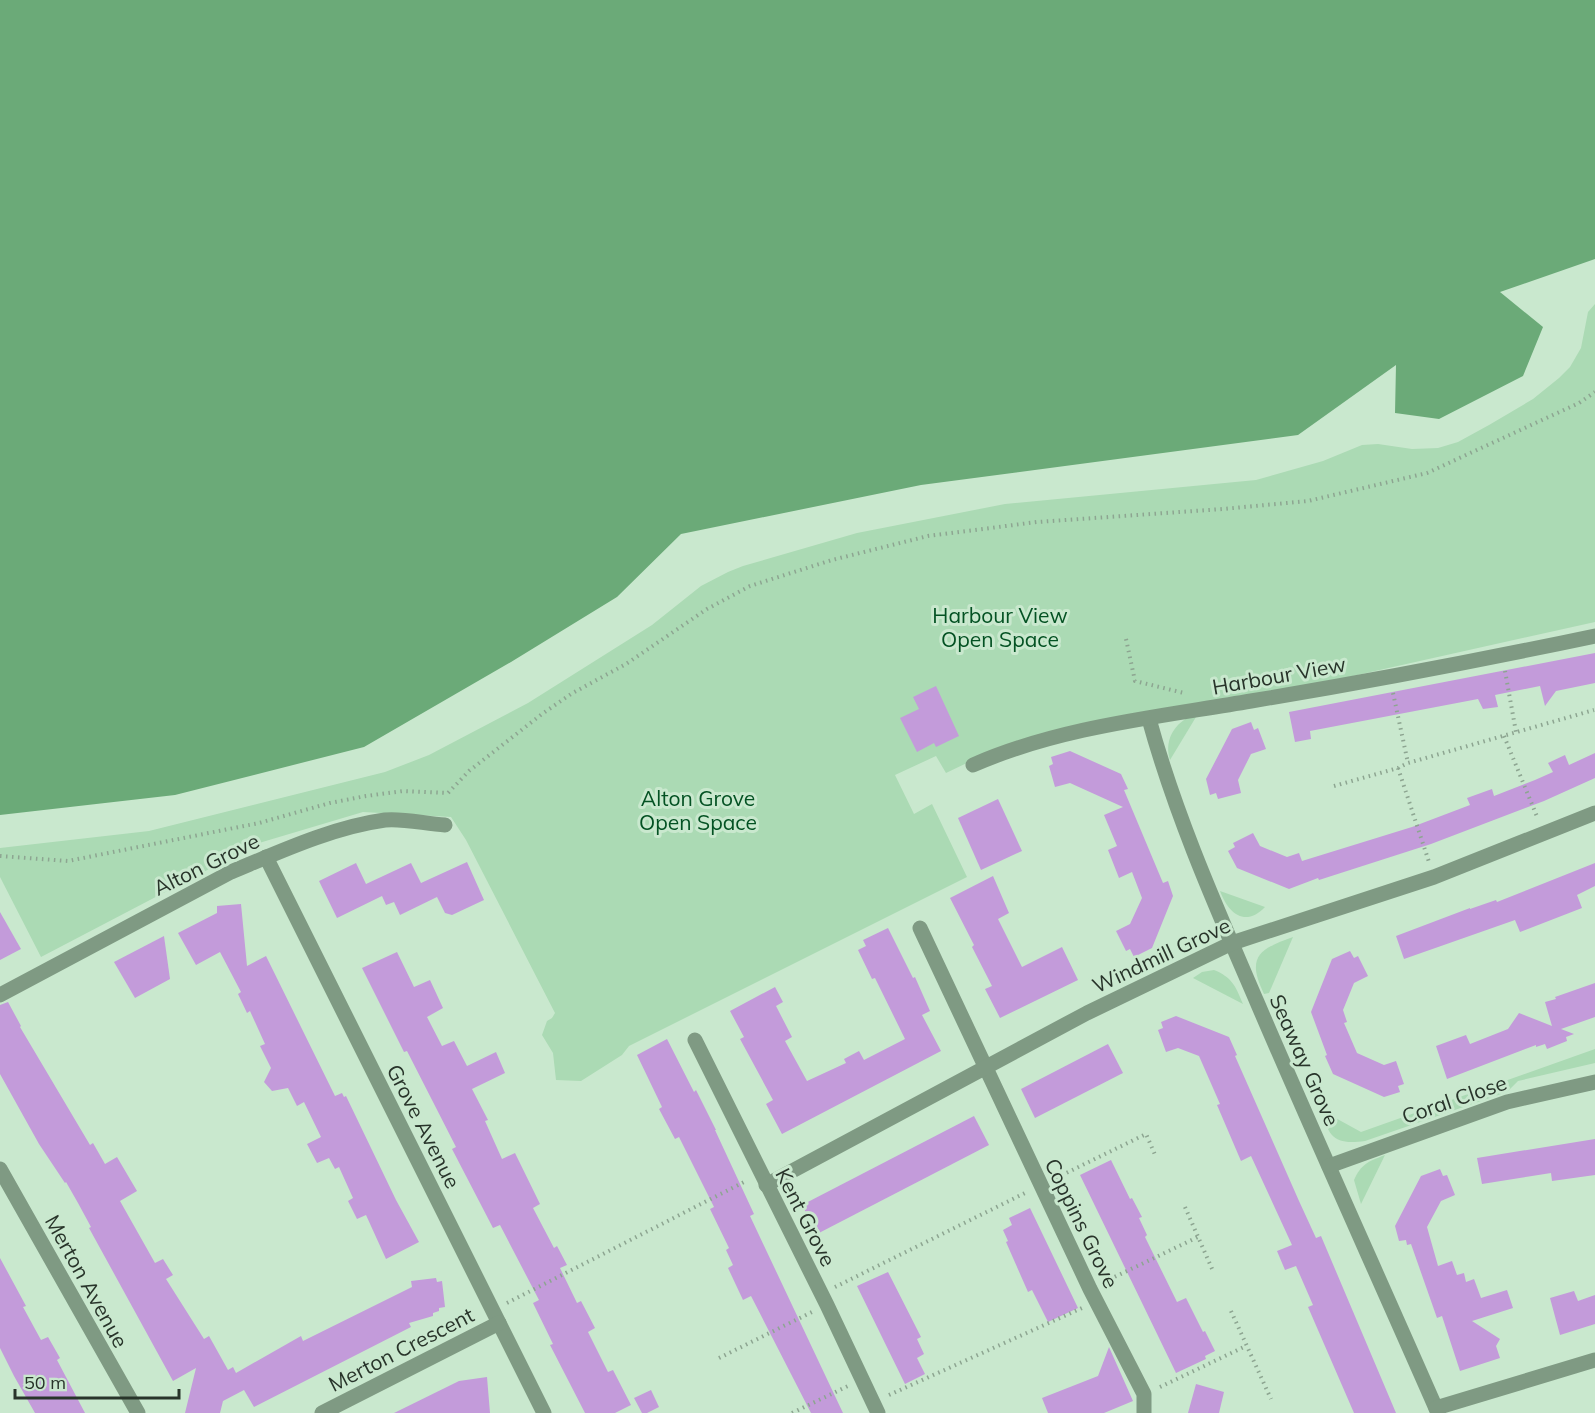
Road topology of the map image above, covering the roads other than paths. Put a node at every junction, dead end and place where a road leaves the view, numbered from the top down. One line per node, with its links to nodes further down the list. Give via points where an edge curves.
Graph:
1 (1595, 636): 2 (street, Harbour View, via 1390,678)
2 (1149, 719): 3 (street, Harbour View, via 1017,747); 8 (street, Seaway Grove, via 1165,776)
3 (973, 765)
4 (1595, 813): 8 (street, Windmill Grove, via 1434,877)
5 (445, 825): 6 (street, Alton Grove, via 387,820 346,828)
6 (266, 857): 9 (street, Alton Grove); 16 (street, Grove Avenue)
7 (920, 928): 11 (street, Coppins Grove)
8 (1232, 944): 11 (street, Windmill Grove, via 1087,1013); 13 (street, Seaway Grove)
9 (0, 995)
10 (695, 1040): 15 (street, Kent Grove)
11 (985, 1069): 15 (street, Windmill Grove); 23 (street, Coppins Grove, via 1144,1394)
12 (1595, 1082): 13 (street, Coral Close, via 1508,1102)
13 (1329, 1166): 19 (street, Seaway Grove)
14 (0, 1169): 20 (street, Merton Avenue)
15 (763, 1179): 18 (street, Kent Grove)
16 (496, 1317): 21 (street, Merton Crescent); 22 (street, Grove Avenue)
17 (1595, 1360): 19 (street)
18 (875, 1408)
19 (1437, 1411)
20 (138, 1413)
21 (322, 1413)
22 (544, 1413)
23 (1144, 1413)

